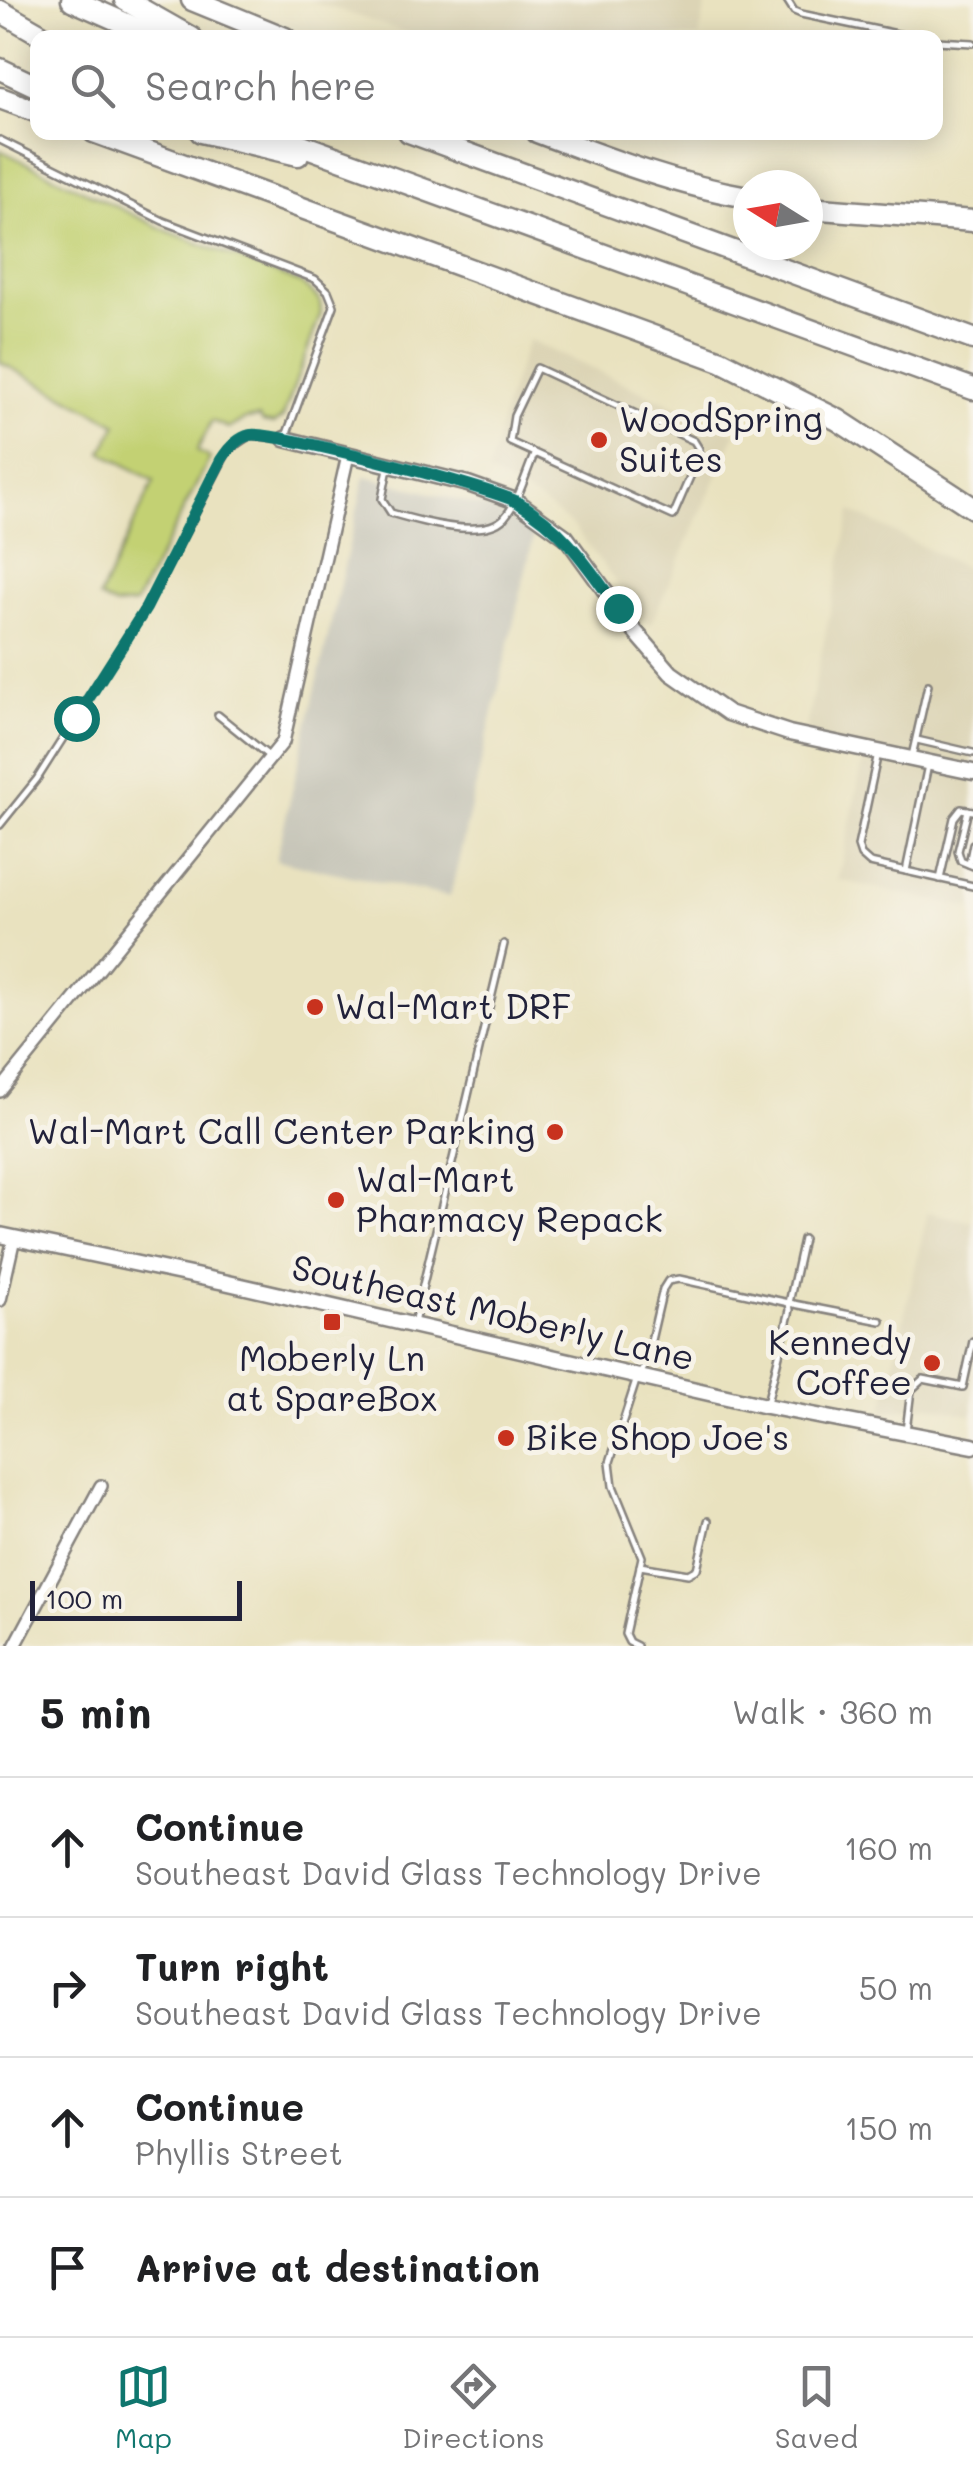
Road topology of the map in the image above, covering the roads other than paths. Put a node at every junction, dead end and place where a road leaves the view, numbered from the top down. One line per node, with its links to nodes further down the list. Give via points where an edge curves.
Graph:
1 (72, 0): 7 (highway)
2 (125, 0): 8 (highway)
3 (192, 0): 9 (highway)
4 (787, 0): 10 (lane, via 802,14)
5 (0, 10): 6 (highway)
6 (34, 30)
7 (140, 30)
8 (178, 30)
9 (265, 30)
10 (878, 30)
11 (943, 42): 12 (lane)
12 (973, 42)
13 (0, 69): 14 (highway)
14 (30, 83)
15 (0, 98): 16 (highway)
16 (30, 109)
17 (0, 140): 29 (lane, via 163,221 323,284 333,299 332,317)
18 (116, 140): 34 (highway, via 721,361 838,420)
19 (238, 140): 23 (highway)
20 (287, 140): 23 (highway)
21 (432, 140): 27 (highway)
22 (559, 140): 24 (highway)
23 (354, 165): 28 (highway)
24 (733, 195)
25 (823, 209): 26 (highway)
26 (973, 221)
27 (973, 339)
28 (973, 389)
29 (285, 439): 30 (street); 45 (lane, via 250,435 228,450 146,608)
30 (348, 455): 32 (street); 40 (street, via 289,723)
31 (534, 455): 31 (lane, via 510,442 510,432 537,368 699,449 672,516); 33 (lane)
32 (389, 466): 33 (street); 33 (lane, via 382,499 402,516 484,530 502,520)
33 (516, 500): 38 (street, via 566,537 671,673 728,713)
34 (973, 508)
35 (928, 685): 37 (lane)
36 (218, 715): 40 (lane)
37 (916, 740): 39 (lane); 41 (lane)
38 (878, 752): 41 (street); 48 (lane, via 858,850 870,863)
39 (973, 753)
40 (272, 759): 52 (street)
41 (912, 759): 42 (street)
42 (928, 762): 43 (street); 48 (lane)
43 (973, 772)
44 (970, 810): 47 (lane, via 958,851); 49 (lane, via 954,818)
45 (0, 826)
46 (973, 844): 47 (lane)
47 (971, 865)
48 (906, 871): 49 (lane)
49 (940, 878): 50 (lane)
50 (973, 886)
51 (504, 944): 58 (lane)
52 (0, 1091)
53 (7, 1237): 55 (street); 58 (street, Southeast Moberly Lane)
54 (802, 1239): 56 (lane)
55 (0, 1300)
56 (789, 1303): 57 (lane); 60 (lane, via 668,1281); 61 (lane)
57 (881, 1321)
58 (413, 1326): 60 (street, Southeast Moberly Lane)
59 (973, 1342): 62 (lane, via 963,1388 923,1379 910,1390)
60 (636, 1378): 61 (street, Southeast Moberly Lane); 66 (lane, via 610,1462)
61 (766, 1406): 62 (street, Southeast Moberly Lane)
62 (906, 1431): 63 (street, Southeast Moberly Lane)
63 (973, 1446)
64 (101, 1486): 67 (street)
65 (708, 1521): 66 (lane, via 697,1569 688,1574)
66 (640, 1566): 68 (lane, via 624,1634)
67 (15, 1646)
68 (637, 1646)

